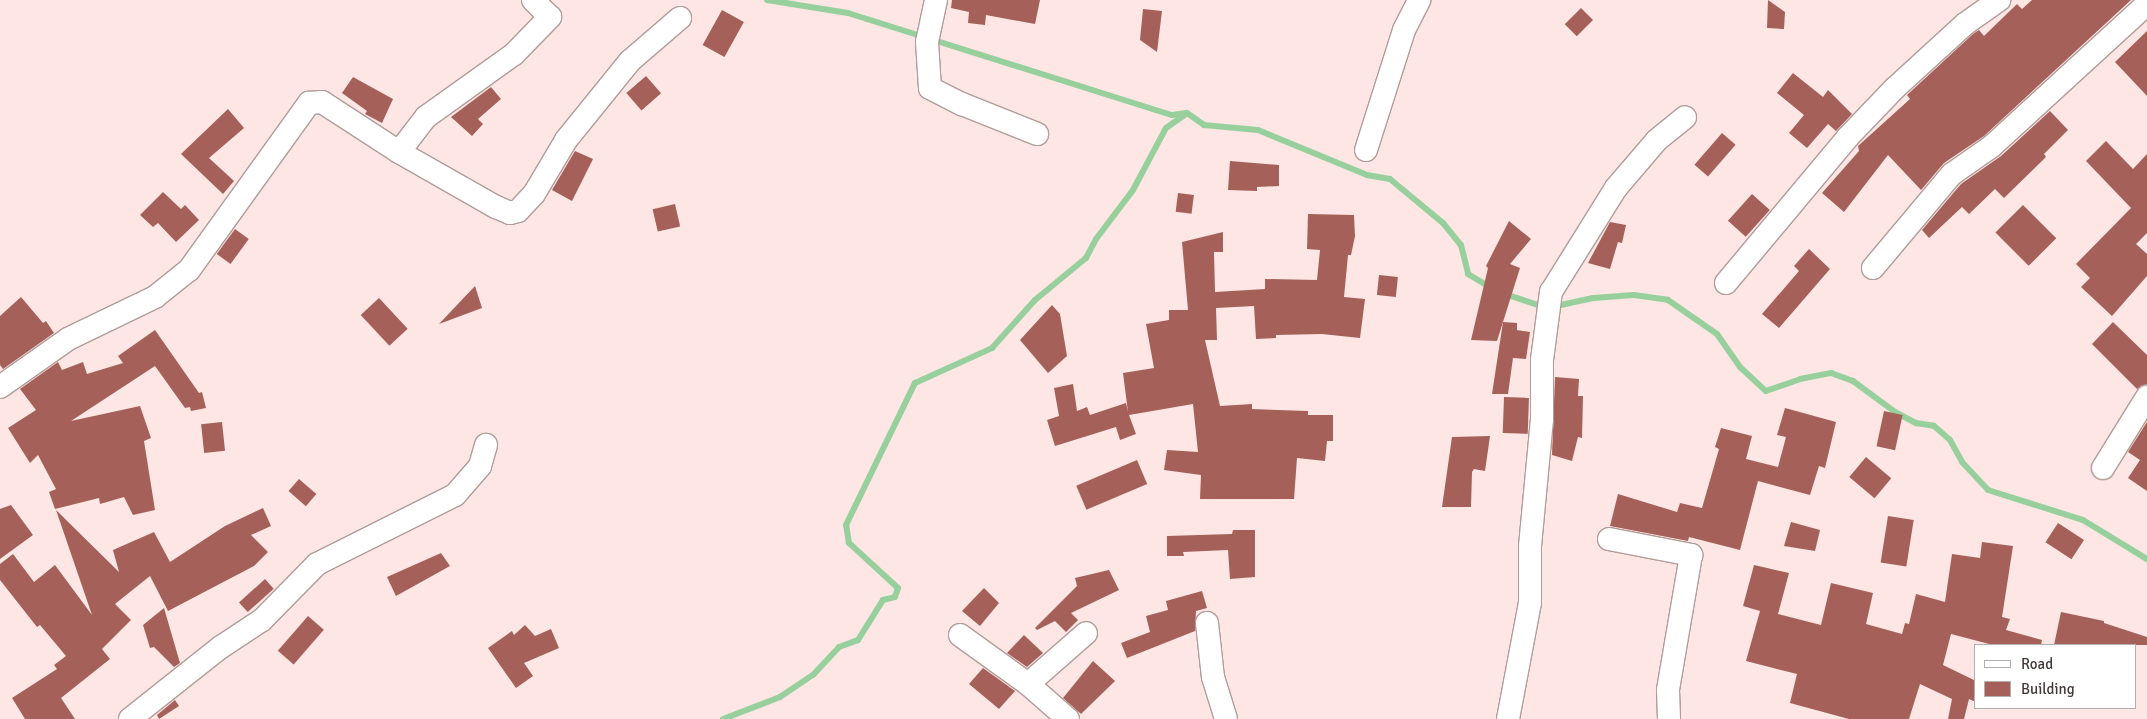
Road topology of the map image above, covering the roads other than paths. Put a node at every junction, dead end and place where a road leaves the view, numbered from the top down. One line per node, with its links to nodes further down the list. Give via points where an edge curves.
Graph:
1 (533, 0): 10 (street, via 550,17 514,54 426,117)
2 (936, 0): 8 (street, via 928,37 930,88)
3 (1419, 0): 9 (street, via 1404,30)
4 (1999, 0): 12 (street, via 1965,24 1888,95 1848,137)
5 (2147, 4): 11 (street, via 1992,146 1952,174)
6 (680, 18): 10 (street, via 630,61 566,140 534,194 518,211 510,213 496,207)
7 (1686, 117): 25 (street, via 1657,140 1616,188 1550,303 1542,360 1542,420 1530,546 1530,603)
8 (1037, 134)
9 (1366, 150)
10 (399, 152): 13 (street, via 322,102 309,103 189,270 155,297 68,339)
11 (1874, 268)
12 (1726, 283)
13 (0, 387)
14 (2147, 397): 16 (street)
15 (486, 445): 22 (street, via 480,466 455,495 317,564 262,620 221,647)
16 (2103, 468)
17 (1609, 539): 26 (street, via 1691,555 1668,690)
18 (1207, 623): 24 (street, via 1213,677)
19 (1086, 633): 21 (street)
20 (960, 635): 21 (street)
21 (1028, 684): 23 (street)
22 (130, 719)
23 (1068, 719)
24 (1226, 719)
25 (1508, 719)
26 (1669, 719)

